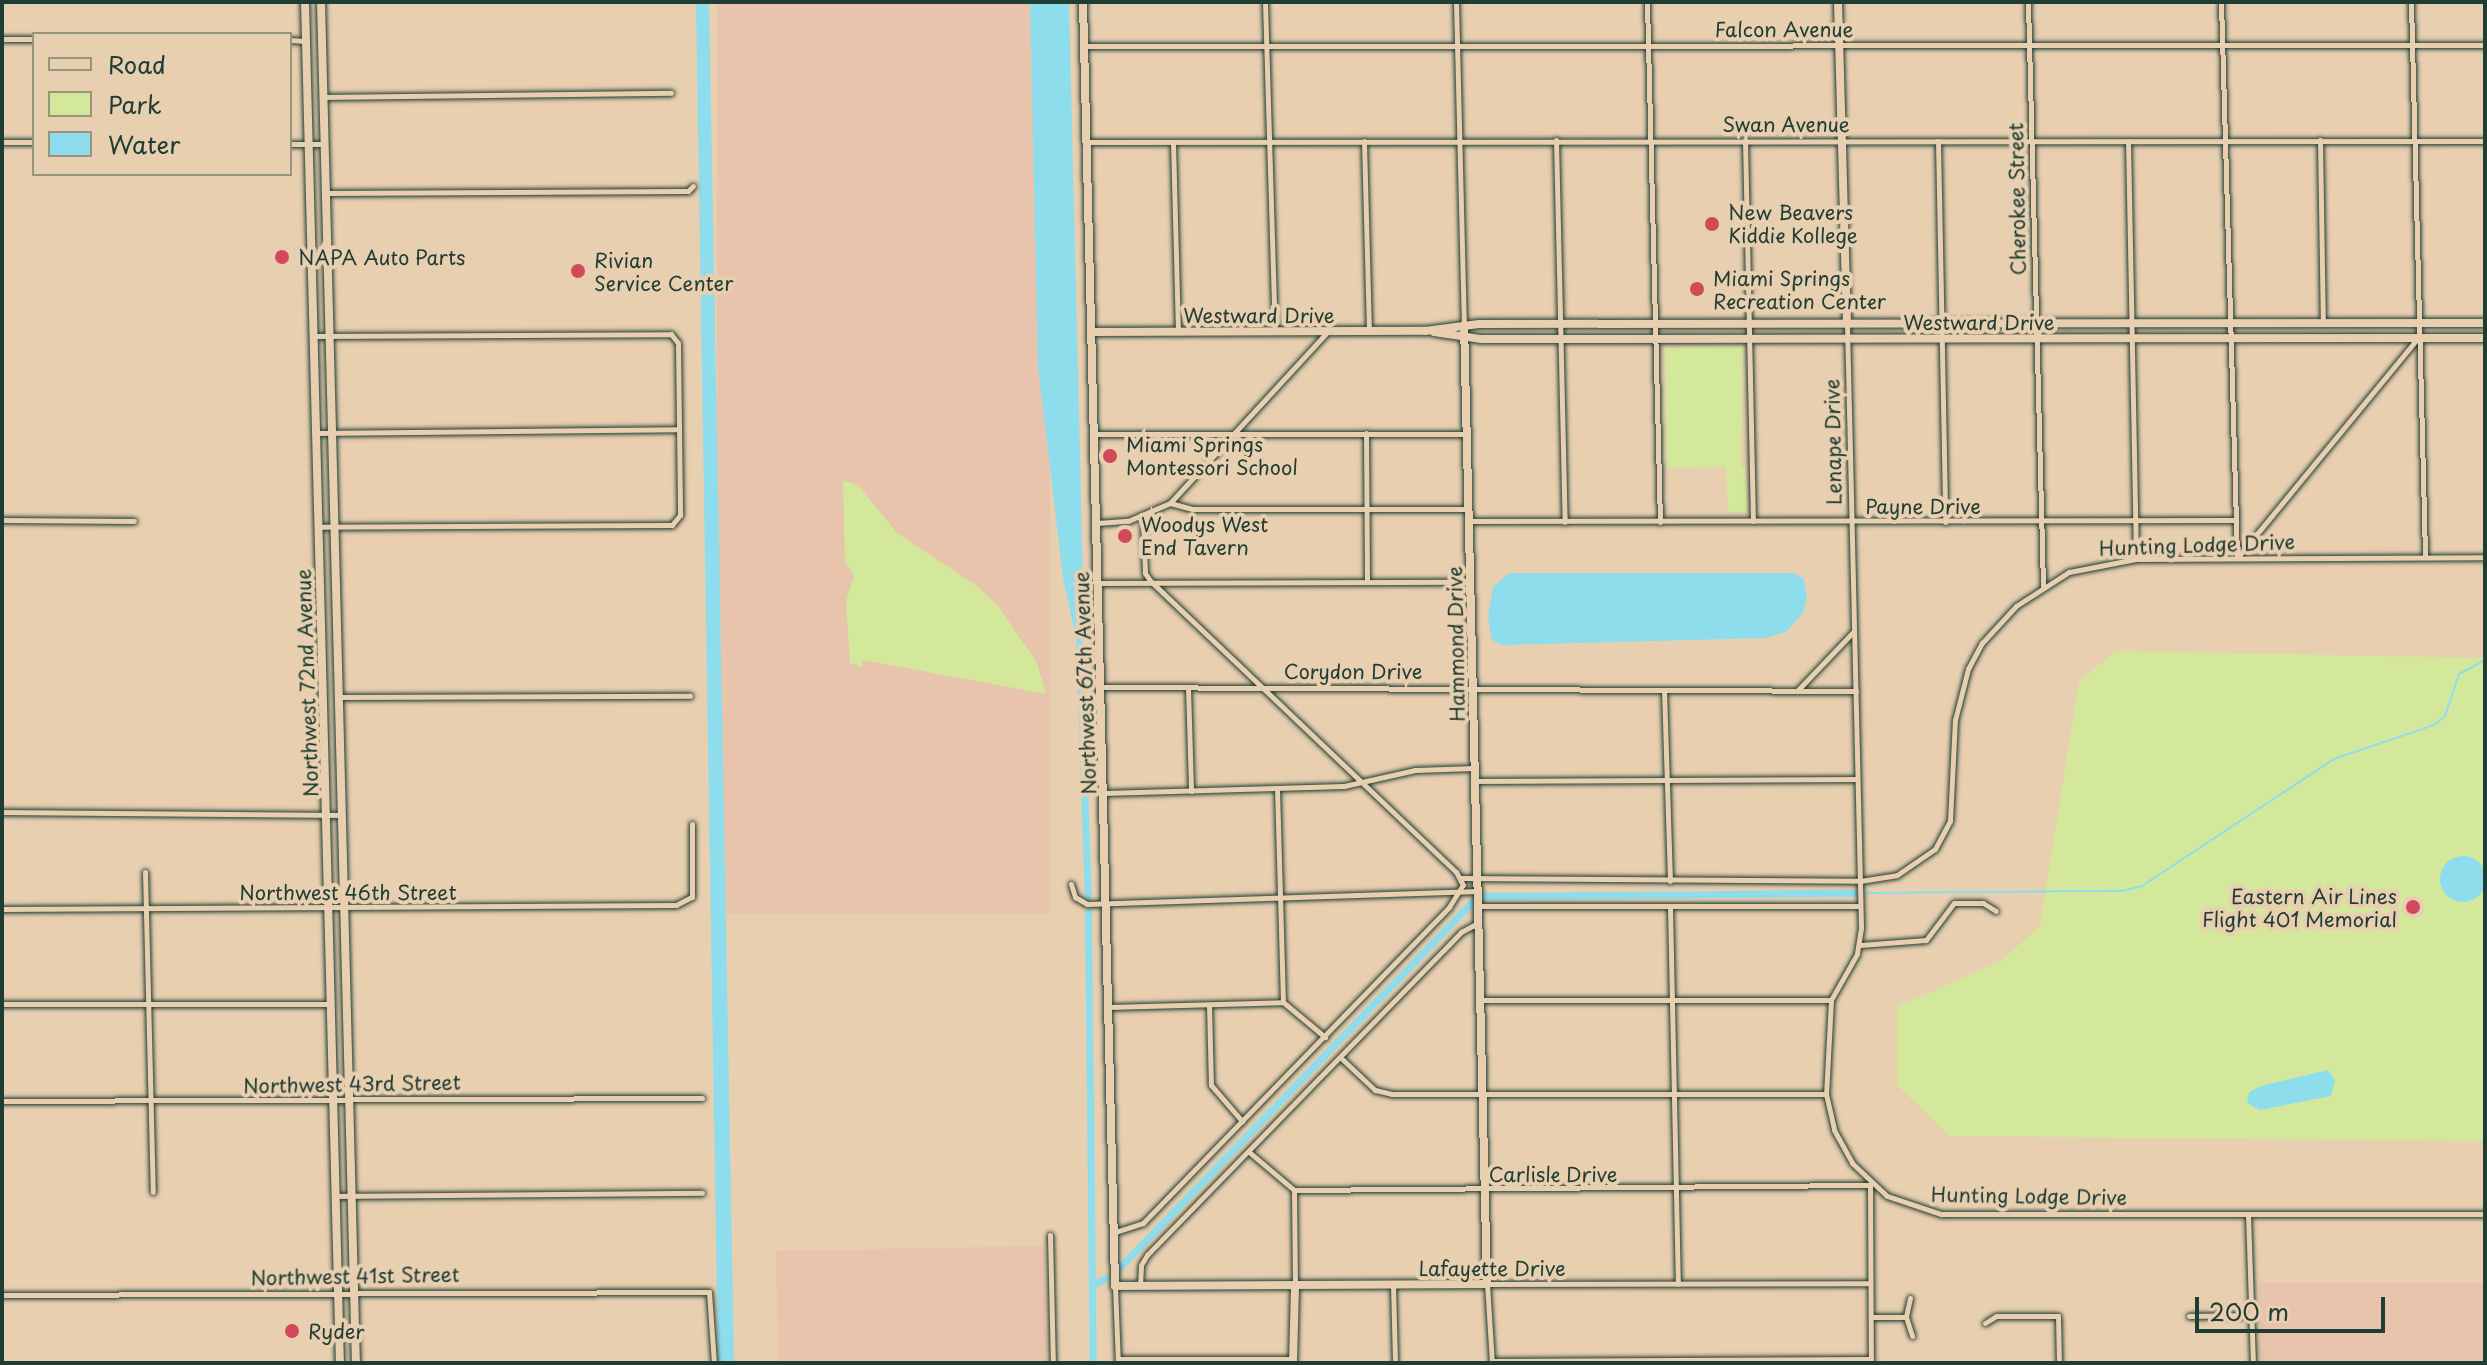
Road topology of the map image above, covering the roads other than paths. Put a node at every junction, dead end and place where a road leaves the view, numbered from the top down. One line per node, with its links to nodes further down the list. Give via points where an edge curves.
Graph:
1 (305, 2): 14 (street, Northwest 72nd Avenue)
2 (321, 2): 25 (street, Northwest 72nd Avenue)
3 (1083, 2): 21 (street, Northwest 67th Avenue)
4 (1265, 2): 15 (street)
5 (1456, 2): 22 (street, Hammond Drive)
6 (1647, 2): 16 (street)
7 (1838, 2): 17 (street, Lenape Drive)
8 (2028, 2): 18 (street, Cherokee Street)
9 (2221, 2): 23 (street)
10 (2411, 2): 19 (street)
11 (2, 39): 12 (street)
12 (32, 39)
13 (292, 40): 14 (street)
14 (306, 41): 45 (street, Northwest 72nd Avenue)
15 (1266, 45): 21 (street, Falcon Avenue); 22 (street, Falcon Avenue); 34 (street)
16 (1648, 45): 17 (street, Falcon Avenue); 22 (street, Falcon Avenue); 29 (street)
17 (1839, 45): 18 (street, Falcon Avenue); 36 (street, Lenape Drive)
18 (2030, 45): 23 (street, Falcon Avenue); 31 (street, Cherokee Street)
19 (2412, 45): 20 (street, Falcon Avenue); 23 (street, Falcon Avenue); 33 (street)
20 (2485, 45)
21 (1084, 46): 42 (street, Northwest 67th Avenue)
22 (1457, 46): 27 (street, Hammond Drive)
23 (2222, 46): 26 (street)
24 (671, 93): 25 (street)
25 (323, 97): 46 (street, Northwest 72nd Avenue)
26 (2224, 139): 32 (street, Swan Avenue); 38 (street, Swan Avenue); 53 (street)
27 (1460, 140): 28 (street, Swan Avenue); 35 (street, Swan Avenue); 60 (street, Hammond Drive)
28 (1556, 140): 29 (street, Swan Avenue); 57 (street)
29 (1649, 140): 30 (street, Swan Avenue); 58 (street)
30 (1745, 140): 36 (street, Swan Avenue); 49 (street)
31 (2032, 140): 37 (street, Swan Avenue); 38 (street, Swan Avenue); 51 (street, Cherokee Street)
32 (2320, 140): 33 (street, Swan Avenue); 54 (street)
33 (2414, 140): 39 (street, Swan Avenue); 55 (street)
34 (1269, 141): 35 (street, Swan Avenue); 43 (street, Swan Avenue); 62 (street)
35 (1364, 141): 64 (street)
36 (1841, 141): 37 (street, Swan Avenue); 59 (street, Lenape Drive)
37 (1938, 141): 50 (street)
38 (2128, 141): 52 (street)
39 (2485, 141)
40 (2, 142): 41 (street)
41 (32, 142)
42 (1086, 142): 43 (street, Swan Avenue); 66 (street, Northwest 67th Avenue)
43 (1173, 142): 61 (street)
44 (292, 144): 45 (street)
45 (309, 144): 46 (street); 67 (street, Northwest 72nd Avenue)
46 (324, 144): 48 (street, Northwest 72nd Avenue)
47 (693, 186): 48 (street, via 688,191)
48 (326, 193): 68 (street, Northwest 72nd Avenue)
49 (1751, 323): 58 (street, Westward Drive); 59 (street, Westward Drive); 72 (street)
50 (1941, 323): 51 (street, Westward Drive); 59 (street, Westward Drive); 74 (street)
51 (2036, 323): 52 (street, Westward Drive); 75 (street, Cherokee Street)
52 (2132, 323): 53 (street, Westward Drive); 76 (street)
53 (2228, 323): 54 (street, Westward Drive); 77 (street)
54 (2323, 323): 55 (street, Westward Drive)
55 (2419, 323): 56 (street, Westward Drive); 78 (street)
56 (2485, 323)
57 (1560, 324): 58 (street, Westward Drive); 60 (street, Westward Drive); 70 (street)
58 (1656, 324): 71 (street)
59 (1847, 324): 73 (street, Lenape Drive)
60 (1464, 325): 65 (street, Westward Drive); 69 (street, Hammond Drive)
61 (1178, 331): 62 (street, Westward Drive); 66 (street, Westward Drive)
62 (1275, 331): 63 (street, Westward Drive)
63 (1328, 331): 64 (street, Westward Drive); 86 (street)
64 (1369, 331): 65 (street, Westward Drive)
65 (1425, 331): 69 (street, Westward Drive)
66 (1092, 332): 84 (street, Northwest 67th Avenue)
67 (314, 336): 68 (street); 82 (street, Northwest 72nd Avenue)
68 (329, 336): 80 (street, via 675,336); 81 (street, Northwest 72nd Avenue)
69 (1464, 338): 70 (street, Westward Drive); 85 (street, Hammond Drive)
70 (1561, 338): 71 (street, Westward Drive); 96 (street)
71 (1656, 338): 72 (street, Westward Drive); 97 (street)
72 (1751, 338): 73 (street, Westward Drive); 95 (street)
73 (1847, 338): 74 (street, Westward Drive); 98 (street, Lenape Drive)
74 (1941, 338): 75 (street, Westward Drive); 99 (street)
75 (2037, 338): 76 (street, Westward Drive); 100 (street, Cherokee Street)
76 (2132, 338): 77 (street, Westward Drive); 101 (street)
77 (2228, 338): 78 (street, Westward Drive); 92 (street)
78 (2419, 338): 79 (street, Westward Drive); 105 (street); 107 (street)
79 (2485, 338)
80 (678, 429): 81 (street); 104 (street, via 677,521)
81 (332, 432): 82 (street); 104 (street, Northwest 72nd Avenue)
82 (316, 433): 103 (street, Northwest 72nd Avenue)
83 (1366, 433): 85 (street); 86 (street); 88 (street)
84 (1095, 434): 86 (street); 102 (street, Northwest 67th Avenue)
85 (1467, 434): 89 (street, Hammond Drive)
86 (1236, 435): 87 (street)
87 (1170, 503): 88 (street, via 1193,509); 90 (street)
88 (1366, 509): 89 (street); 110 (street)
89 (1469, 509): 94 (street, Hammond Drive)
90 (1143, 516): 102 (street); 109 (street, via 1145,573)
91 (2, 520): 93 (street)
92 (2233, 520): 101 (street, Payne Drive); 107 (street)
93 (134, 521)
94 (1469, 521): 96 (street, Payne Drive); 111 (street, Hammond Drive)
95 (1753, 521): 97 (street, Payne Drive); 98 (street, Payne Drive)
96 (1565, 522): 97 (street, Payne Drive)
97 (1660, 522)
98 (1851, 522): 99 (street, Payne Drive); 114 (street, Lenape Drive)
99 (1945, 522): 100 (street, Payne Drive)
100 (2041, 522): 101 (street, Payne Drive); 113 (street, Cherokee Street)
101 (2135, 522): 108 (street)
102 (1097, 523): 112 (street, Northwest 67th Avenue)
103 (319, 527): 104 (street); 115 (street, Northwest 72nd Avenue)
104 (334, 527): 116 (street, Northwest 72nd Avenue)
105 (2425, 556): 106 (street, Hunting Lodge Drive); 107 (street, Hunting Lodge Drive)
106 (2485, 557)
107 (2237, 558): 108 (street, Hunting Lodge Drive)
108 (2136, 559): 113 (street, Hunting Lodge Drive, via 2093,564)
109 (1151, 582): 110 (street); 112 (street); 119 (street)
110 (1367, 582): 111 (street)
111 (1470, 582): 120 (street, Hammond Drive)
112 (1098, 583): 117 (street, Northwest 67th Avenue)
113 (2043, 587): 142 (street, Hunting Lodge Drive, via 1997,624 1968,669 1955,720 1952,806 1944,835 1908,871)
114 (1853, 632): 122 (street, Lenape Drive); 123 (street)
115 (323, 646): 116 (street); 135 (street, Northwest 72nd Avenue)
116 (338, 657): 125 (street, Northwest 72nd Avenue)
117 (1101, 687): 118 (street, Corydon Drive); 133 (street, Northwest 67th Avenue)
118 (1188, 687): 119 (street, Corydon Drive); 132 (street)
119 (1263, 687): 120 (street, Corydon Drive); 130 (street)
120 (1473, 688): 121 (street, Corydon Drive); 126 (street, Hammond Drive)
121 (1664, 690): 123 (street, Corydon Drive); 129 (street)
122 (1856, 691): 123 (street, Corydon Drive); 127 (street, Lenape Drive)
123 (1797, 692)
124 (690, 696): 125 (street)
125 (339, 697): 136 (street, Northwest 72nd Avenue)
126 (1475, 768): 128 (street, Hammond Drive); 130 (street, via 1415,770)
127 (1857, 779): 129 (street); 142 (street, Lenape Drive)
128 (1476, 781): 129 (street); 140 (street, Hammond Drive)
129 (1666, 781): 141 (street)
130 (1362, 783): 131 (street); 139 (street)
131 (1277, 788): 132 (street); 147 (street)
132 (1191, 791): 133 (street)
133 (1104, 793): 148 (street, Northwest 67th Avenue)
134 (2, 812): 135 (street)
135 (327, 815): 136 (street); 155 (street, Northwest 72nd Avenue)
136 (342, 815): 156 (street, Northwest 72nd Avenue)
137 (692, 824): 156 (street, Northwest 46th Street, via 692,897 676,905)
138 (145, 872): 154 (street)
139 (1461, 878): 140 (street); 145 (street)
140 (1478, 881): 141 (street); 144 (street, Hammond Drive)
141 (1670, 881): 142 (street)
142 (1860, 881): 150 (street, Hunting Lodge Drive)
143 (1071, 884): 148 (street, via 1079,901)
144 (1478, 891): 145 (street); 149 (street, Hammond Drive)
145 (1460, 892): 146 (street); 151 (street)
146 (1442, 893): 147 (street); 151 (street)
147 (1279, 899): 148 (street); 164 (street)
148 (1107, 904): 169 (street, Northwest 67th Avenue)
149 (1478, 906): 152 (street); 158 (street, Hammond Drive)
150 (1860, 906): 152 (street); 159 (street, Hunting Lodge Drive)
151 (1449, 907): 170 (street)
152 (1670, 907): 162 (street)
153 (2, 909): 154 (street, Northwest 46th Street)
154 (147, 909): 155 (street, Northwest 46th Street); 166 (street)
155 (328, 909): 156 (street, Northwest 46th Street); 167 (street, Northwest 72nd Avenue)
156 (344, 910): 160 (street, Northwest 72nd Avenue)
157 (1996, 911): 159 (street, via 1983,903 1954,903 1926,940)
158 (1479, 923): 161 (street, Hammond Drive); 171 (street, via 1461,932)
159 (1860, 945): 163 (street, Hunting Lodge Drive)
160 (346, 992): 167 (street); 179 (street, Northwest 72nd Avenue)
161 (1481, 1000): 162 (street); 172 (street, Hammond Drive)
162 (1672, 1000): 163 (street); 173 (street)
163 (1831, 1000): 174 (street, Hunting Lodge Drive)
164 (1283, 1002): 168 (street); 170 (street)
165 (2, 1004): 166 (street)
166 (148, 1004): 167 (street); 177 (street)
167 (331, 1004): 178 (street, Northwest 72nd Avenue)
168 (1209, 1005): 169 (street); 180 (street, via 1211,1085)
169 (1109, 1007): 192 (street, Northwest 67th Avenue)
170 (1325, 1037): 180 (street)
171 (1341, 1058): 172 (street, via 1382,1093); 181 (street)
172 (1483, 1094): 173 (street); 183 (street, Hammond Drive)
173 (1675, 1094): 174 (street); 185 (street)
174 (1826, 1094): 182 (street, Hunting Lodge Drive, via 1838,1141)
175 (702, 1098): 179 (street, Northwest 43rd Street)
176 (2, 1101): 177 (street, Northwest 43rd Street)
177 (152, 1101): 178 (street, Northwest 43rd Street); 186 (street)
178 (333, 1101): 179 (street, Northwest 43rd Street); 188 (street, Northwest 72nd Avenue)
179 (348, 1101): 189 (street, Northwest 72nd Avenue)
180 (1242, 1121): 192 (street, via 1143,1223)
181 (1249, 1152): 184 (street); 200 (street, via 1143,1260)
182 (1870, 1185): 185 (street, Carlisle Drive); 190 (street, Hunting Lodge Drive, via 1908,1206 1941,1214); 194 (street)
183 (1485, 1189): 184 (street, Carlisle Drive); 185 (street, Carlisle Drive); 195 (street, Hammond Drive)
184 (1294, 1190): 197 (street)
185 (1677, 1190): 196 (street)
186 (153, 1192)
187 (702, 1193): 189 (street)
188 (335, 1196): 189 (street); 201 (street, Northwest 72nd Avenue)
189 (351, 1196): 202 (street, Northwest 72nd Avenue)
190 (2248, 1214): 191 (street, Hunting Lodge Drive); 205 (street)
191 (2485, 1214)
192 (1115, 1232): 199 (street, Northwest 67th Avenue)
193 (1050, 1235): 218 (street)
194 (1869, 1283): 196 (street, Lafayette Drive); 207 (street)
195 (1487, 1284): 196 (street, Lafayette Drive); 198 (street, Lafayette Drive); 214 (street)
196 (1678, 1284)
197 (1295, 1285): 198 (street, Lafayette Drive); 200 (street, Lafayette Drive); 212 (street)
198 (1393, 1285): 219 (street)
199 (1115, 1286): 200 (street, Lafayette Drive); 211 (street, Northwest 67th Avenue)
200 (1140, 1286)
201 (338, 1293): 202 (street, Northwest 41st Street); 203 (street, Northwest 41st Street); 215 (street, Northwest 72nd Avenue)
202 (354, 1293): 216 (street, Northwest 72nd Avenue); 217 (street, Northwest 41st Street, via 709,1292)
203 (2, 1295)
204 (1910, 1298): 208 (street)
205 (2251, 1315): 206 (street); 221 (street)
206 (2189, 1316)
207 (1870, 1317): 208 (street); 213 (street)
208 (1906, 1317): 210 (street)
209 (1985, 1323): 220 (street, via 1996,1316 2058,1316)
210 (1912, 1336)
211 (1118, 1361): 212 (street)
212 (1293, 1361)
213 (1871, 1361): 214 (street)
214 (1492, 1362)
215 (340, 1363)
216 (356, 1363)
217 (714, 1363)
218 (1053, 1363)
219 (1395, 1363)
220 (2059, 1363)
221 (2253, 1363)

